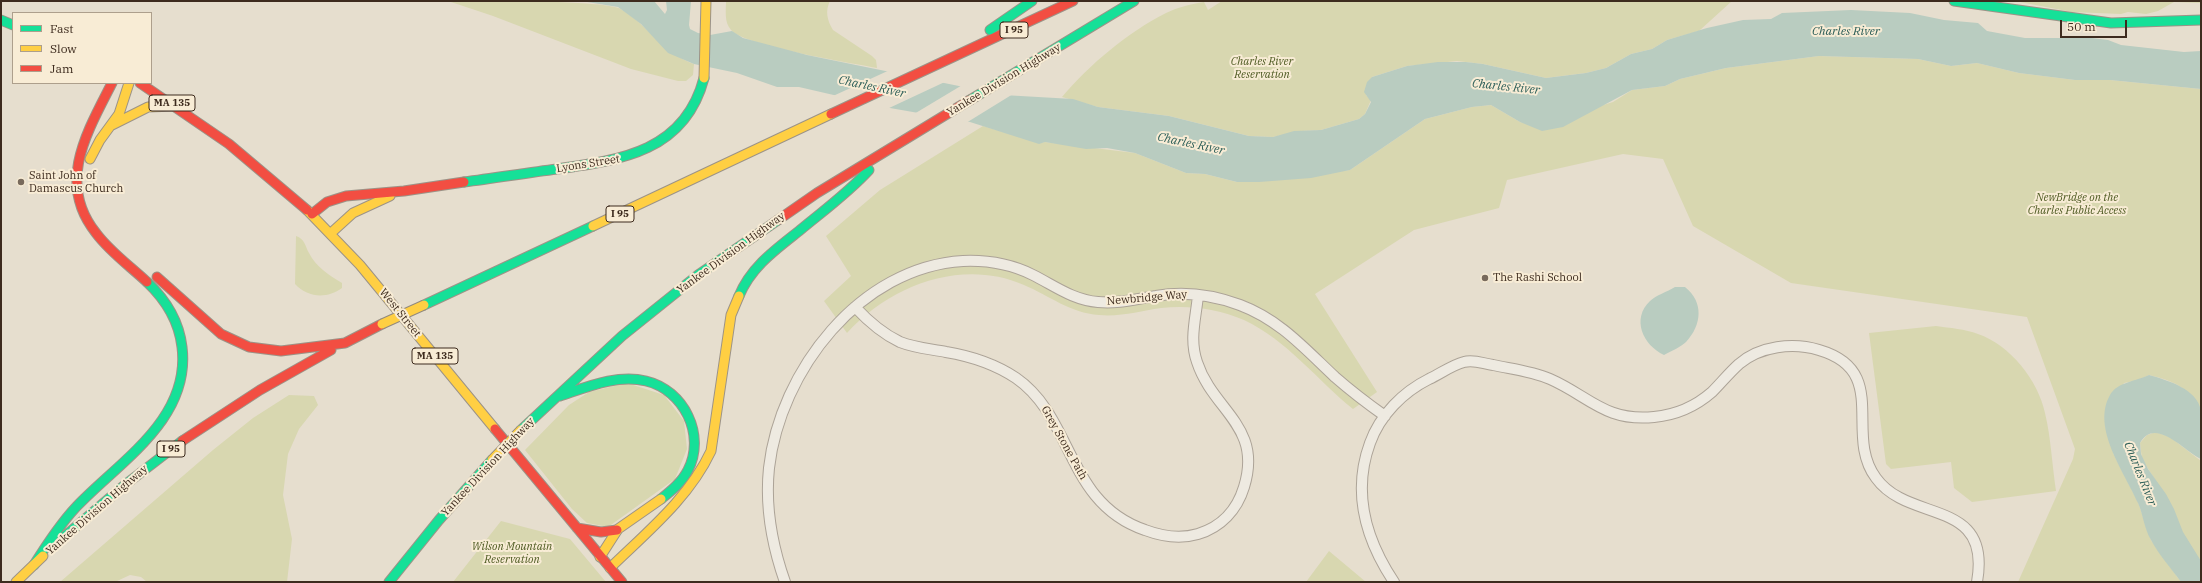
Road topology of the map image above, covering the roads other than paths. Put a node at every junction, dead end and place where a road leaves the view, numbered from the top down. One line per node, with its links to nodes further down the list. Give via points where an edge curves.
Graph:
1 (706, 1): 18 (main road, Lyons Street, via 704,73 697,100 683,122 661,142 639,154 606,162)
2 (1032, 1): 9 (main road)
3 (1073, 1): 9 (main road, I 95)
4 (1134, 1): 15 (main road, Yankee Division Highway)
5 (1954, 1): 7 (main road, via 2111,23)
6 (1, 20): 8 (main road)
7 (2201, 20)
8 (12, 25)
9 (954, 58): 25 (main road, I 95, bridge)
10 (112, 84): 31 (main road, via 78,165 76,190 91,228 149,283 169,308 182,341 182,377 174,400 162,422 64,520)
11 (129, 84): 14 (main road)
12 (142, 84): 13 (main road, West Street / MA 135)
13 (176, 106): 14 (main road, via 148,107); 19 (main road, West Street / MA 135, via 254,162)
14 (112, 125): 16 (main road, via 93,152)
15 (893, 147): 26 (main road, Yankee Division Highway, via 803,202 711,266 628,331); 32 (main road, via 853,187 765,258 745,281 732,315 714,437 708,458 685,494)
16 (88, 170)
17 (87, 188): 20 (main road)
18 (404, 191): 19 (main road, Lyons Street, via 339,197 322,204); 21 (main road, Lyons Street, via 359,210)
19 (312, 214): 21 (main road, West Street / MA 135)
20 (100, 222)
21 (331, 233): 28 (main road, West Street / MA 135, via 365,270)
22 (152, 272): 25 (main road, via 209,325 241,345 281,351)
23 (1198, 295): 24 (street, Newbridge Way, via 1160,295 1116,303 1092,302 1070,295 1030,273 1015,268 997,263 965,261 928,268 899,278); 24 (street, Grey Stone Path, via 1193,330 1196,360 1208,386 1241,431 1248,465 1244,489 1231,513 1208,531 1180,536 1157,534 1141,529 1117,516 1104,505 1081,476 1044,406 1028,387 1016,378 974,359 902,342 881,331); 27 (street, Newbridge Way, via 1233,302 1272,321 1299,341 1353,393)
24 (855, 307): 36 (street, Newbridge Way, via 830,334 806,367 786,404 776,435 769,468 768,504 772,535)
25 (345, 342): 31 (main road, Yankee Division Highway / I 95, via 264,387 172,448 107,499)
26 (553, 398): 29 (main road, via 608,381 636,378 662,387 673,395 686,411 693,429 694,442 687,472 670,493); 34 (main road, Yankee Division Highway, bridge, via 492,460)
27 (1385, 416): 37 (street, via 1372,436 1367,451 1361,501 1369,534); 38 (street, via 1400,399 1417,386 1461,363 1472,361 1546,377 1593,405 1614,414 1637,418 1660,417 1680,411 1701,400 1740,363 1755,354 1782,347 1800,346 1816,349 1845,363 1858,381 1862,397 1865,451 1876,478 1898,499 1944,514 1962,525 1970,534 1977,549)
28 (576, 528): 29 (main road, via 601,532); 30 (main road, West Street / MA 135)
29 (617, 530): 30 (main road)
30 (600, 557): 32 (main road, West Street / MA 135)
31 (34, 565): 33 (main road, Yankee Division Highway / I 95)
32 (610, 568): 35 (main road, West Street)
33 (16, 582)
34 (389, 582)
35 (622, 582)
36 (785, 582)
37 (1394, 582)
38 (1977, 582)

